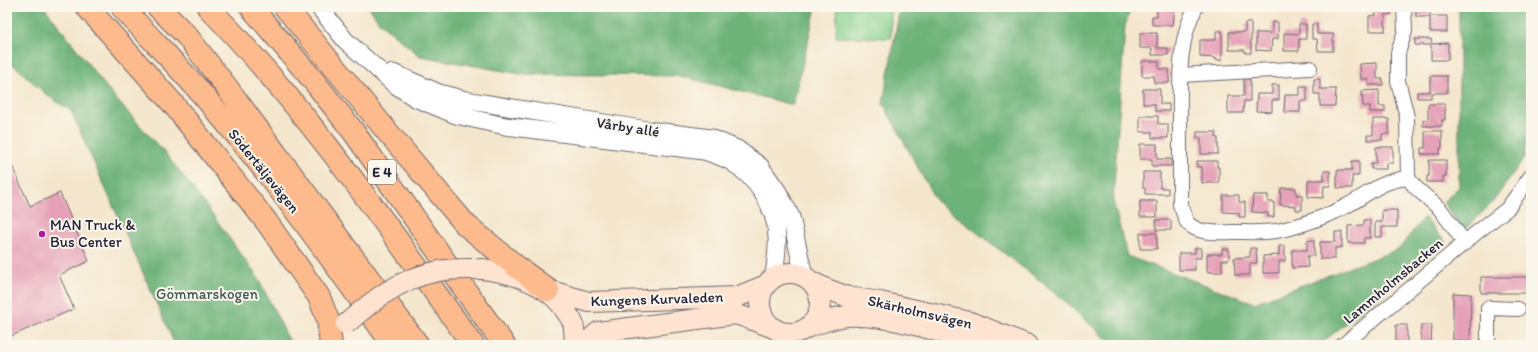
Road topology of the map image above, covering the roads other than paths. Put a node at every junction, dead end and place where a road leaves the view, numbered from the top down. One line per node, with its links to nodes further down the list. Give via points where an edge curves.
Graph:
1 (87, 7): 22 (highway, via 174,105 266,221 319,297 328,320)
2 (122, 7): 23 (highway, Södertäljevägen, via 208,101 250,152 298,213)
3 (158, 7): 24 (highway, via 187,36 206,60)
4 (208, 7): 25 (highway, via 244,44 308,120)
5 (251, 7): 26 (highway, E 4, via 353,131)
6 (286, 7): 18 (highway, via 466,225)
7 (319, 7): 10 (street, Vårby allé, via 345,40)
8 (1196, 7): 12 (street, via 1183,44)
9 (1404, 7): 14 (street, via 1405,31 1398,53 1398,81 1407,117)
10 (376, 66): 16 (street, Vårby allé, via 439,93 465,100 711,138 737,149 760,166 778,192 791,217); 17 (street, Vårby allé, via 394,84 415,98 456,115 505,126 704,151 729,161 744,170 772,209 777,236)
11 (1310, 68): 12 (street)
12 (1180, 75): 14 (street, via 1180,205 1188,222 1199,230 1274,232 1287,229 1348,206 1382,184)
13 (1531, 176): 15 (street, Lammholmsbacken, via 1508,209)
14 (1408, 178): 15 (street, Lammholmsbacken, via 1440,209)
15 (1465, 243): 31 (street, Lammholmsbacken)
16 (808, 279): 17 (main road, via 794,273 783,273); 21 (main road, via 817,288 820,305 819,314); 30 (main road, Skärholmsvägen, via 848,297 970,322)
17 (770, 281): 18 (main road, Kungens Kurvaleden, via 737,296 589,302); 20 (main road, via 761,295 760,306 763,317)
18 (548, 290): 22 (main road, bridge, via 500,271 440,270 418,276 373,300 346,324); 27 (main road, via 564,307 573,323)
19 (1518, 309): 32 (street, via 1488,308)
20 (771, 327): 21 (main road, via 788,335 799,333); 28 (main road, Kungens Kurvaleden, via 736,314 598,332)
21 (808, 327): 29 (main road, Skärholmsvägen, via 846,316 865,317 923,327)
22 (331, 345)
23 (393, 345)
24 (418, 345)
25 (473, 345)
26 (504, 345)
27 (575, 345)
28 (584, 345)
29 (978, 345)
30 (1028, 345)
31 (1343, 345)
32 (1488, 345)

